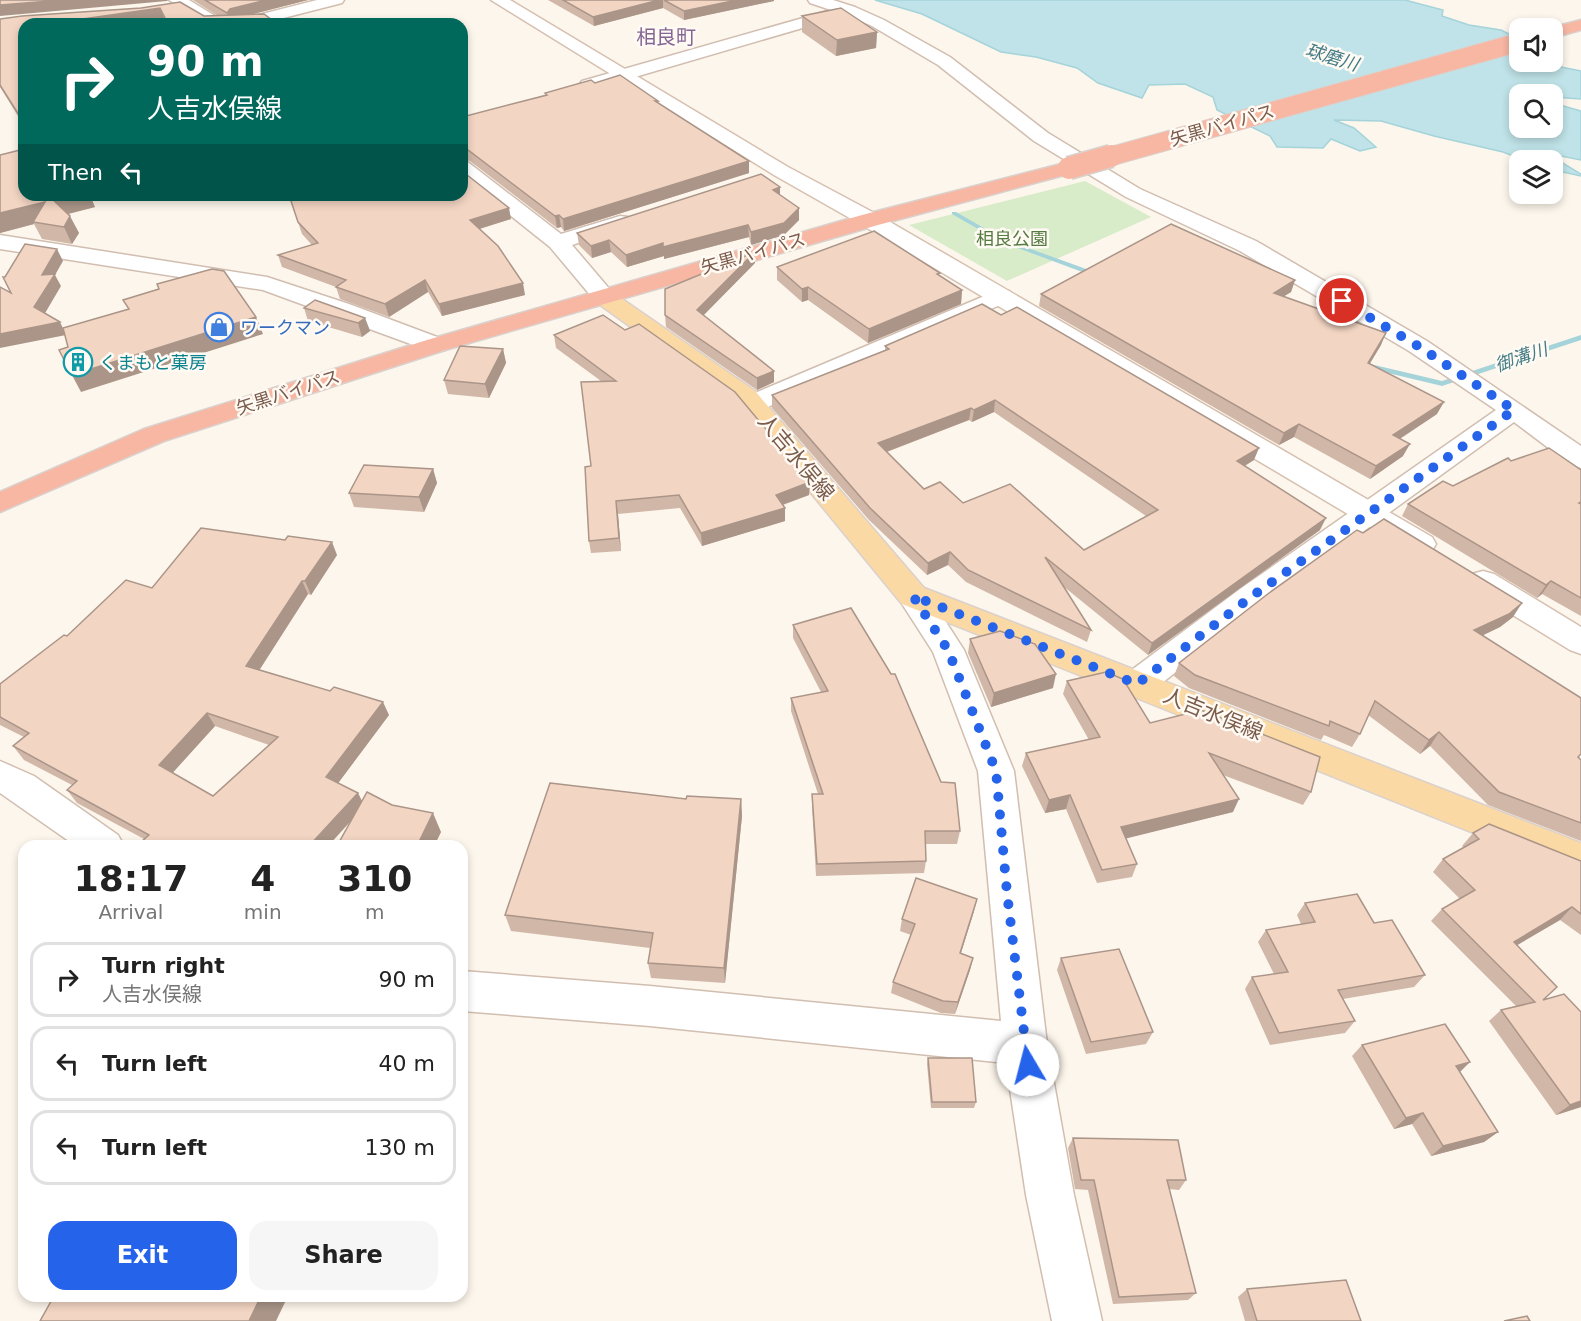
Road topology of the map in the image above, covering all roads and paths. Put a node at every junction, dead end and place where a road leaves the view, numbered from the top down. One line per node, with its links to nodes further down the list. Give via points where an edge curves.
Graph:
1 (336, 0): 7 (street)
2 (499, 0): 9 (street)
3 (816, 0): 5 (street)
4 (177, 4): 6 (street)
5 (849, 10): 9 (street); 20 (street, via 944,62 1041,137 1133,193 1248,246 1418,346)
6 (207, 18)
7 (264, 18)
8 (1509, 45): 13 (highway, 矢黒バイパス, bridge)
9 (624, 75): 10 (street); 13 (street, via 770,175)
10 (570, 90)
11 (468, 172): 15 (street)
12 (636, 217): 15 (street)
13 (870, 220): 16 (street); 17 (highway, 矢黒バイパス)
14 (0, 242): 18 (street, via 267,284)
15 (558, 242): 17 (street)
16 (1001, 296): 19 (street); 23 (street)
17 (604, 297): 18 (highway, 矢黒バイパス); 19 (main road, 人吉水俣線)
18 (436, 345): 22 (highway, 矢黒バイパス, via 154,435)
19 (752, 404): 24 (main road, 人吉水俣線)
20 (1514, 410): 21 (street); 23 (street)
21 (1581, 459)
22 (0, 503)
23 (1370, 513): 25 (street); 26 (street)
24 (913, 596): 26 (main road, 人吉水俣線); 31 (street, via 948,650 996,771)
25 (1581, 642)
26 (1137, 684): 29 (main road, 人吉水俣線)
27 (0, 776): 28 (street, via 21,786)
28 (97, 840)
29 (1581, 860)
30 (468, 991): 31 (street)
31 (1025, 1044): 32 (street, via 1050,1195)
32 (1077, 1321)

